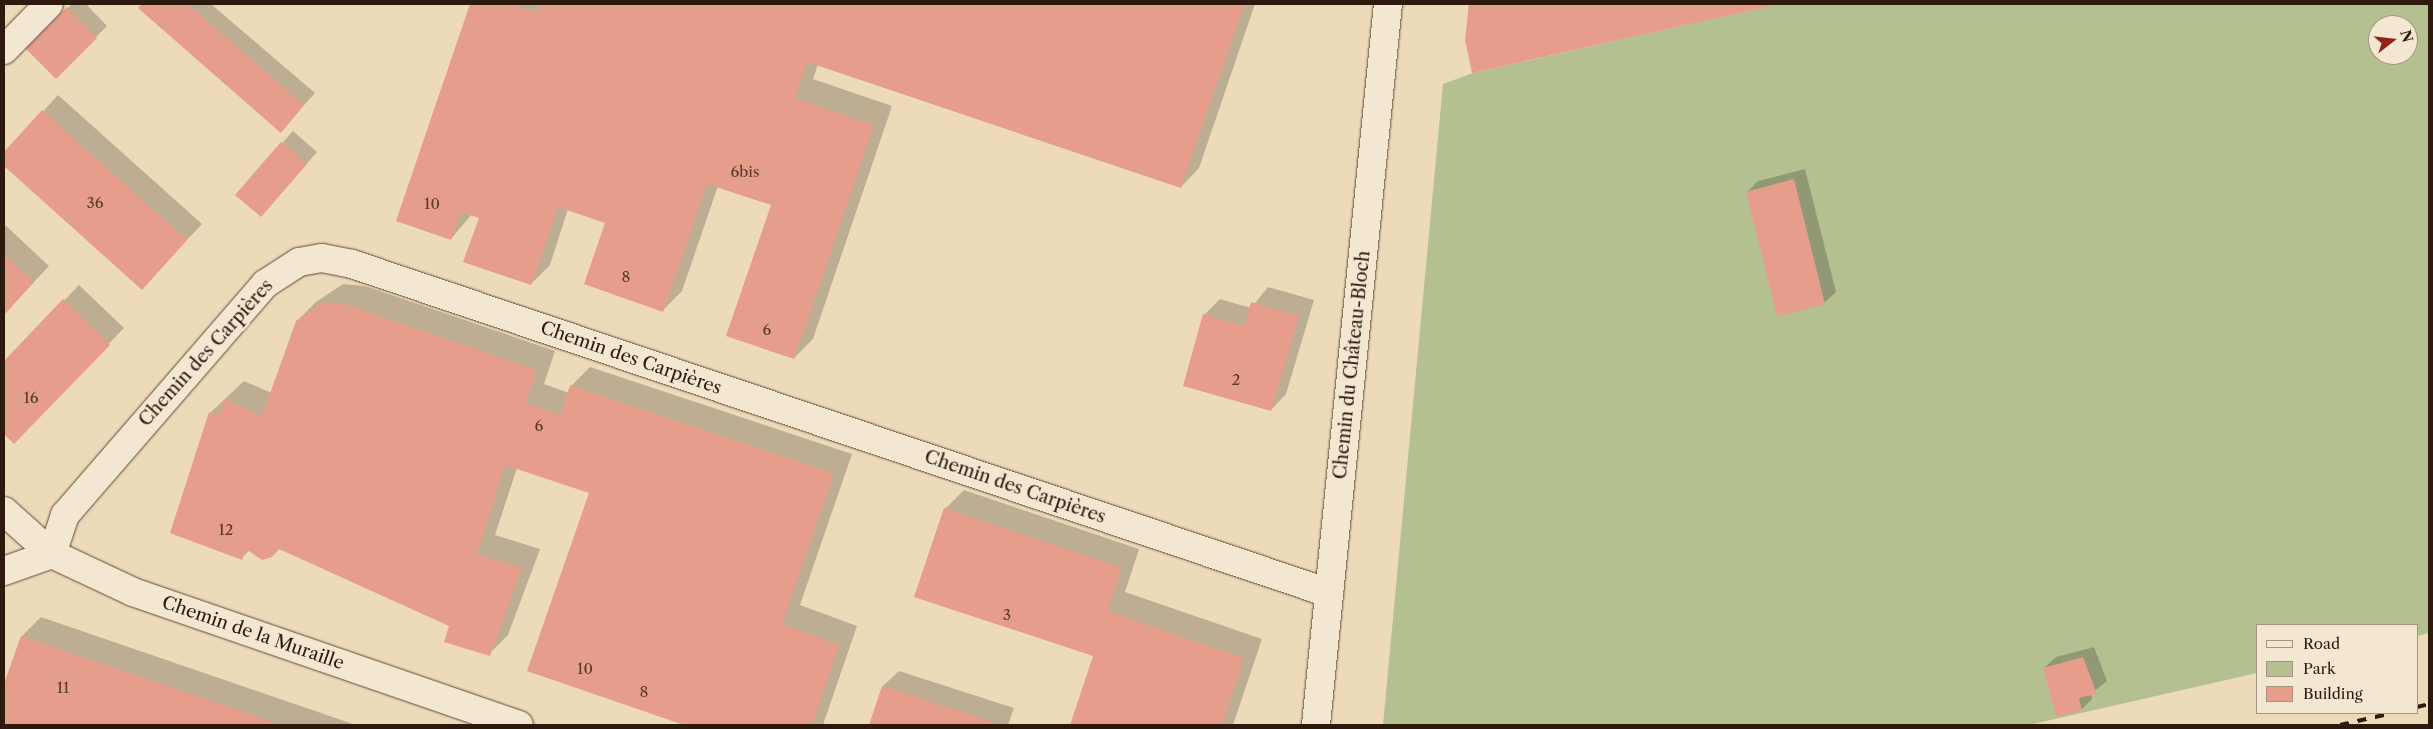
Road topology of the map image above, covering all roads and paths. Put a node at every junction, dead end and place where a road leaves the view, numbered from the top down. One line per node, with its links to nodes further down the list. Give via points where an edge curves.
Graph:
1 (49, 4): 3 (street)
2 (1388, 4): 7 (street, Chemin du Château-Bloch)
3 (4, 50)
4 (4, 511): 5 (street, Chemin de la Muraille)
5 (52, 554): 6 (street); 7 (street, Chemin des Carpières, via 65,515 265,284 299,262 322,258 352,264); 8 (street, Chemin de la Muraille, via 133,592)
6 (4, 572)
7 (1329, 593): 9 (street, Chemin du Château-Bloch)
8 (503, 723)
9 (1316, 725)

